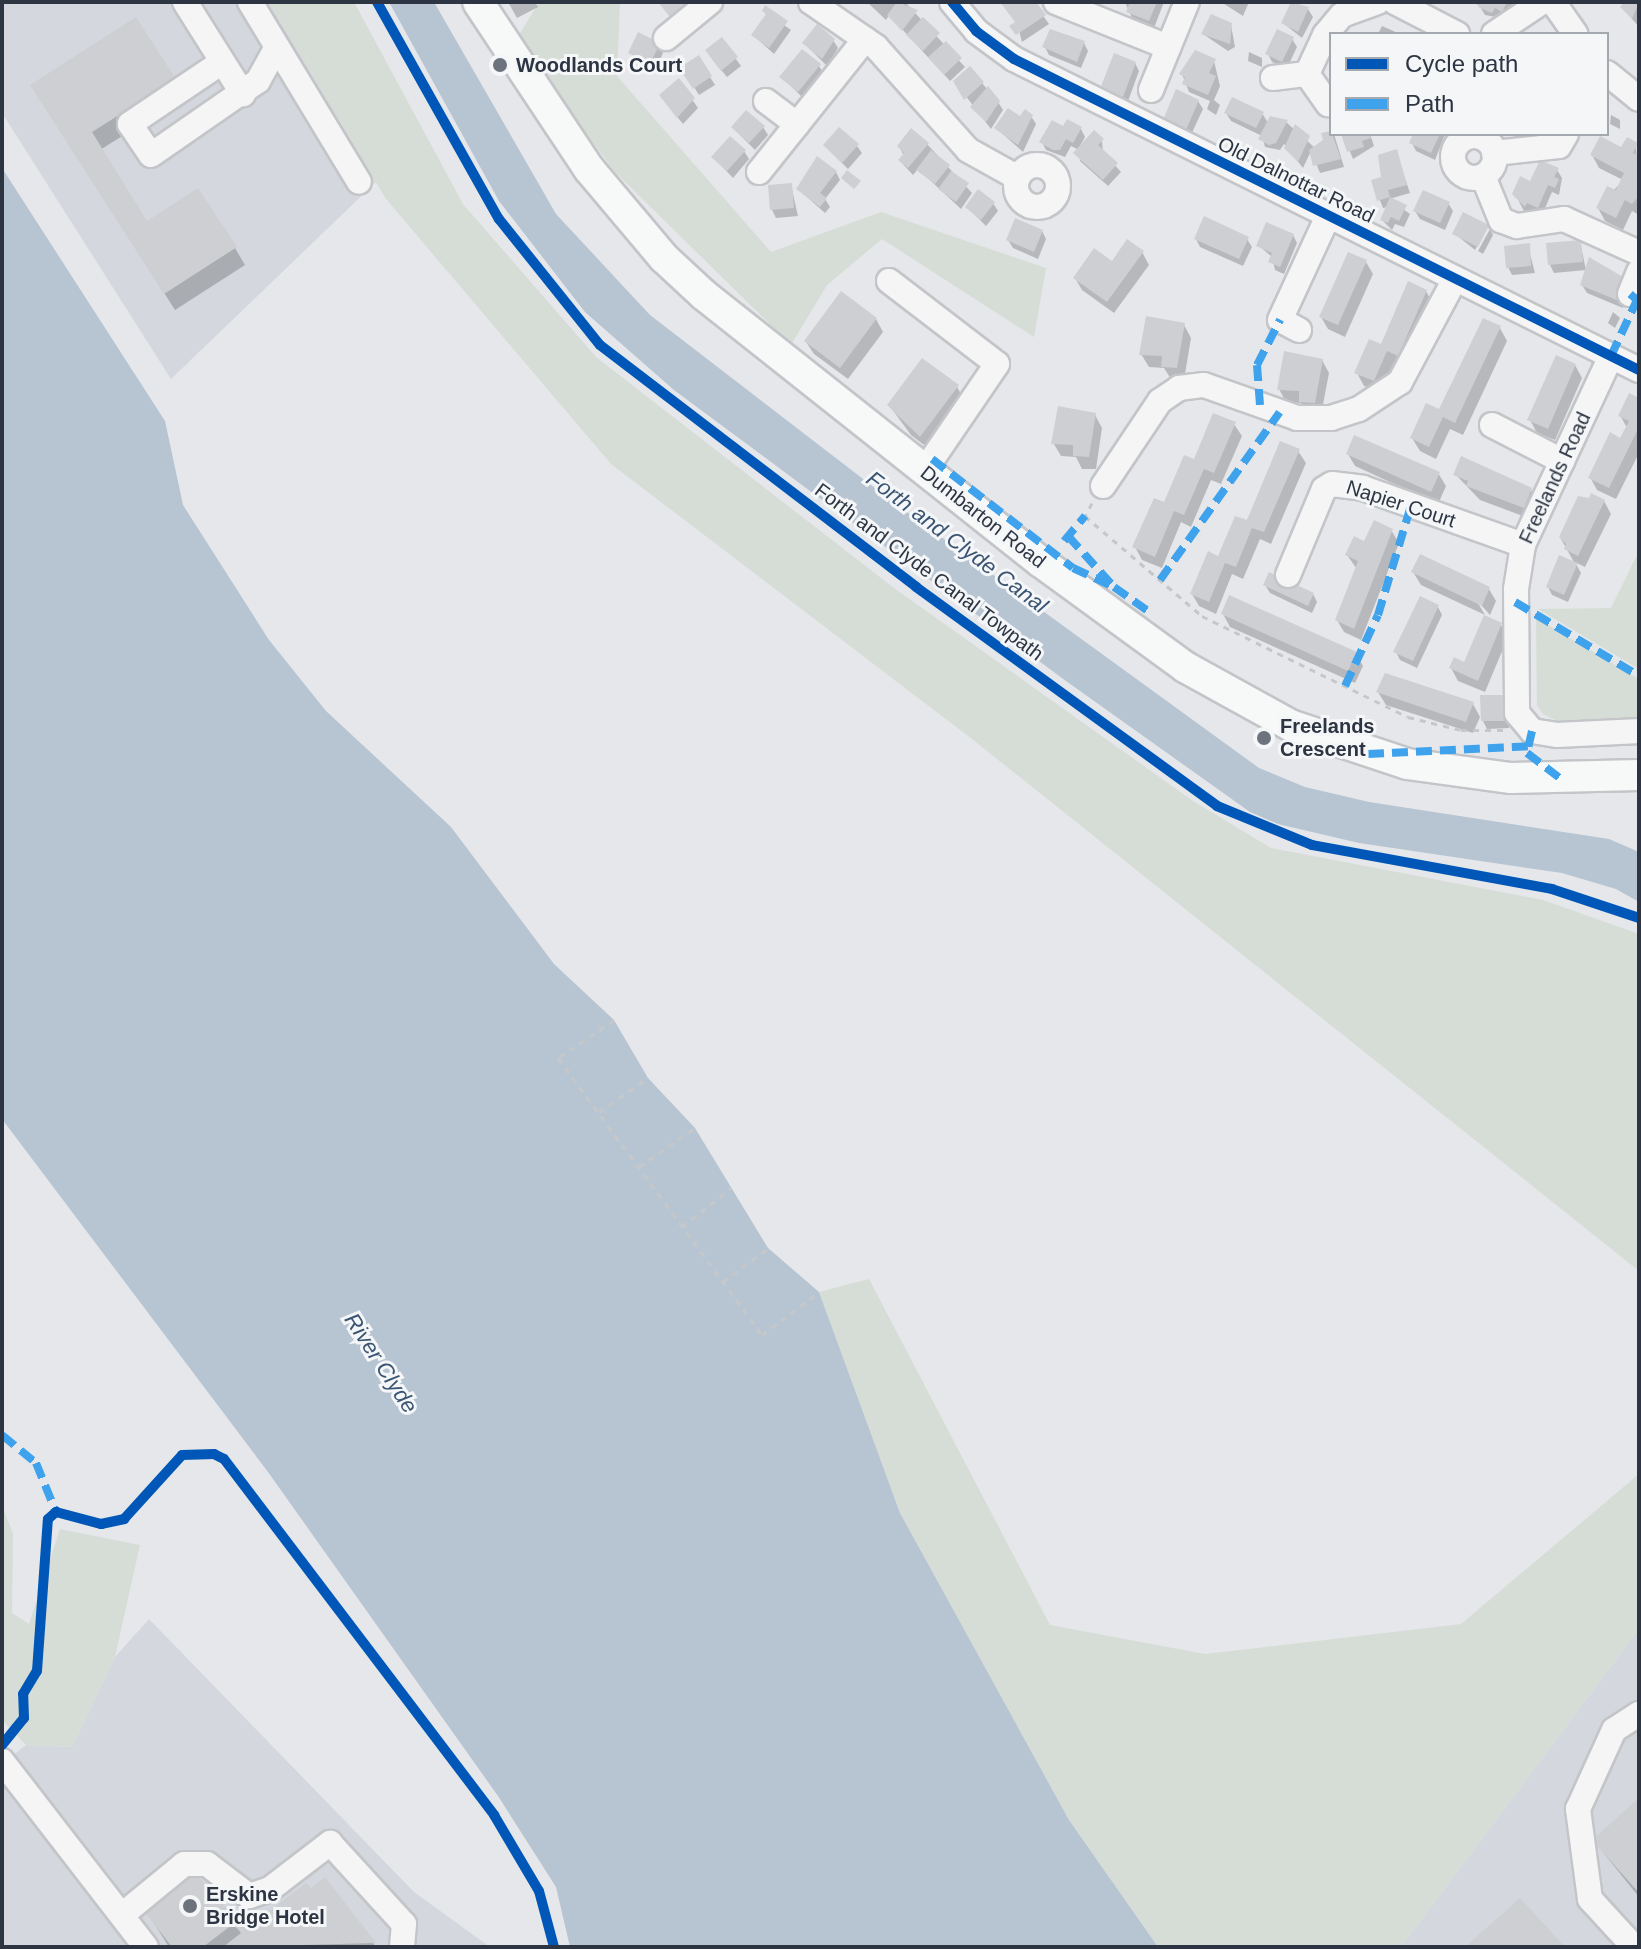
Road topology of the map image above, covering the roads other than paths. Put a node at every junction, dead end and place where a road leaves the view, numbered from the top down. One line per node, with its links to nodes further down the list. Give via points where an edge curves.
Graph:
1 (185, 2): 20 (street)
2 (250, 2): 18 (street)
3 (478, 2): 47 (main road, Dumbarton Road, via 574,149 664,258 734,322)
4 (811, 2): 17 (street)
5 (1056, 2): 19 (street)
6 (1187, 2): 19 (street)
7 (1378, 2): 21 (street, via 1342,15 1325,35)
8 (1395, 2): 13 (street)
9 (1542, 2): 14 (street)
10 (1553, 2): 15 (street)
11 (955, 3): 38 (street, Old Dalnottar Road, via 976,31 1014,59)
12 (713, 8): 16 (street)
13 (1453, 32)
14 (1497, 32)
15 (1574, 32)
16 (666, 38)
17 (865, 39): 29 (street); 36 (street, via 968,150)
18 (277, 47): 25 (street, via 258,81); 37 (street)
19 (1168, 47): 24 (street)
20 (222, 62): 25 (street); 25 (street, via 130,124 151,155)
21 (1307, 74): 23 (street); 28 (street)
22 (1609, 75): 26 (street)
23 (1273, 78)
24 (1151, 90)
25 (243, 94)
26 (1639, 99)
27 (766, 101): 29 (street)
28 (1328, 104)
29 (797, 124): 34 (street)
30 (1473, 136): 35 (street, via 1455,147 1455,165 1466,176)
31 (1476, 136): 33 (street)
32 (1565, 136): 33 (street, via 1559,146)
33 (1494, 153): 35 (street, via 1492,168)
34 (759, 172)
35 (1483, 176): 39 (street, via 1501,220 1517,226 1564,219)
36 (1018, 178)
37 (359, 182)
38 (1328, 216): 40 (street, Old Dalnottar Road); 42 (street, via 1280,320)
39 (1639, 253)
40 (1455, 279): 43 (street, Old Dalnottar Road); 48 (street, via 1400,382 1359,409 1331,418 1297,418 1204,385 1179,388 1160,401)
41 (889, 281): 47 (street, via 997,364)
42 (1299, 330)
43 (1611, 356): 44 (street, Old Dalnottar Road); 46 (street, Freelands Road)
44 (1639, 370)
45 (1492, 425): 46 (street)
46 (1562, 461): 49 (street, Freelands Road)
47 (924, 471): 52 (main road, Dumbarton Road, via 1185,667 1315,736 1407,764 1479,776)
48 (1103, 486)
49 (1523, 545): 50 (street, Napier Court, via 1363,488 1332,484 1324,489); 51 (street, Freelands Road, via 1516,589 1517,713 1532,731 1558,735)
50 (1288, 575)
51 (1639, 731)
52 (1639, 775)
53 (1639, 1714): 58 (street, via 1614,1730 1578,1809 1590,1899)
54 (2, 1761): 55 (street)
55 (122, 1915): 56 (street); 57 (street, via 184,1864 207,1864 249,1896 270,1889 330,1843 404,1924)
56 (146, 1947)
57 (402, 1947)
58 (1634, 1947)

